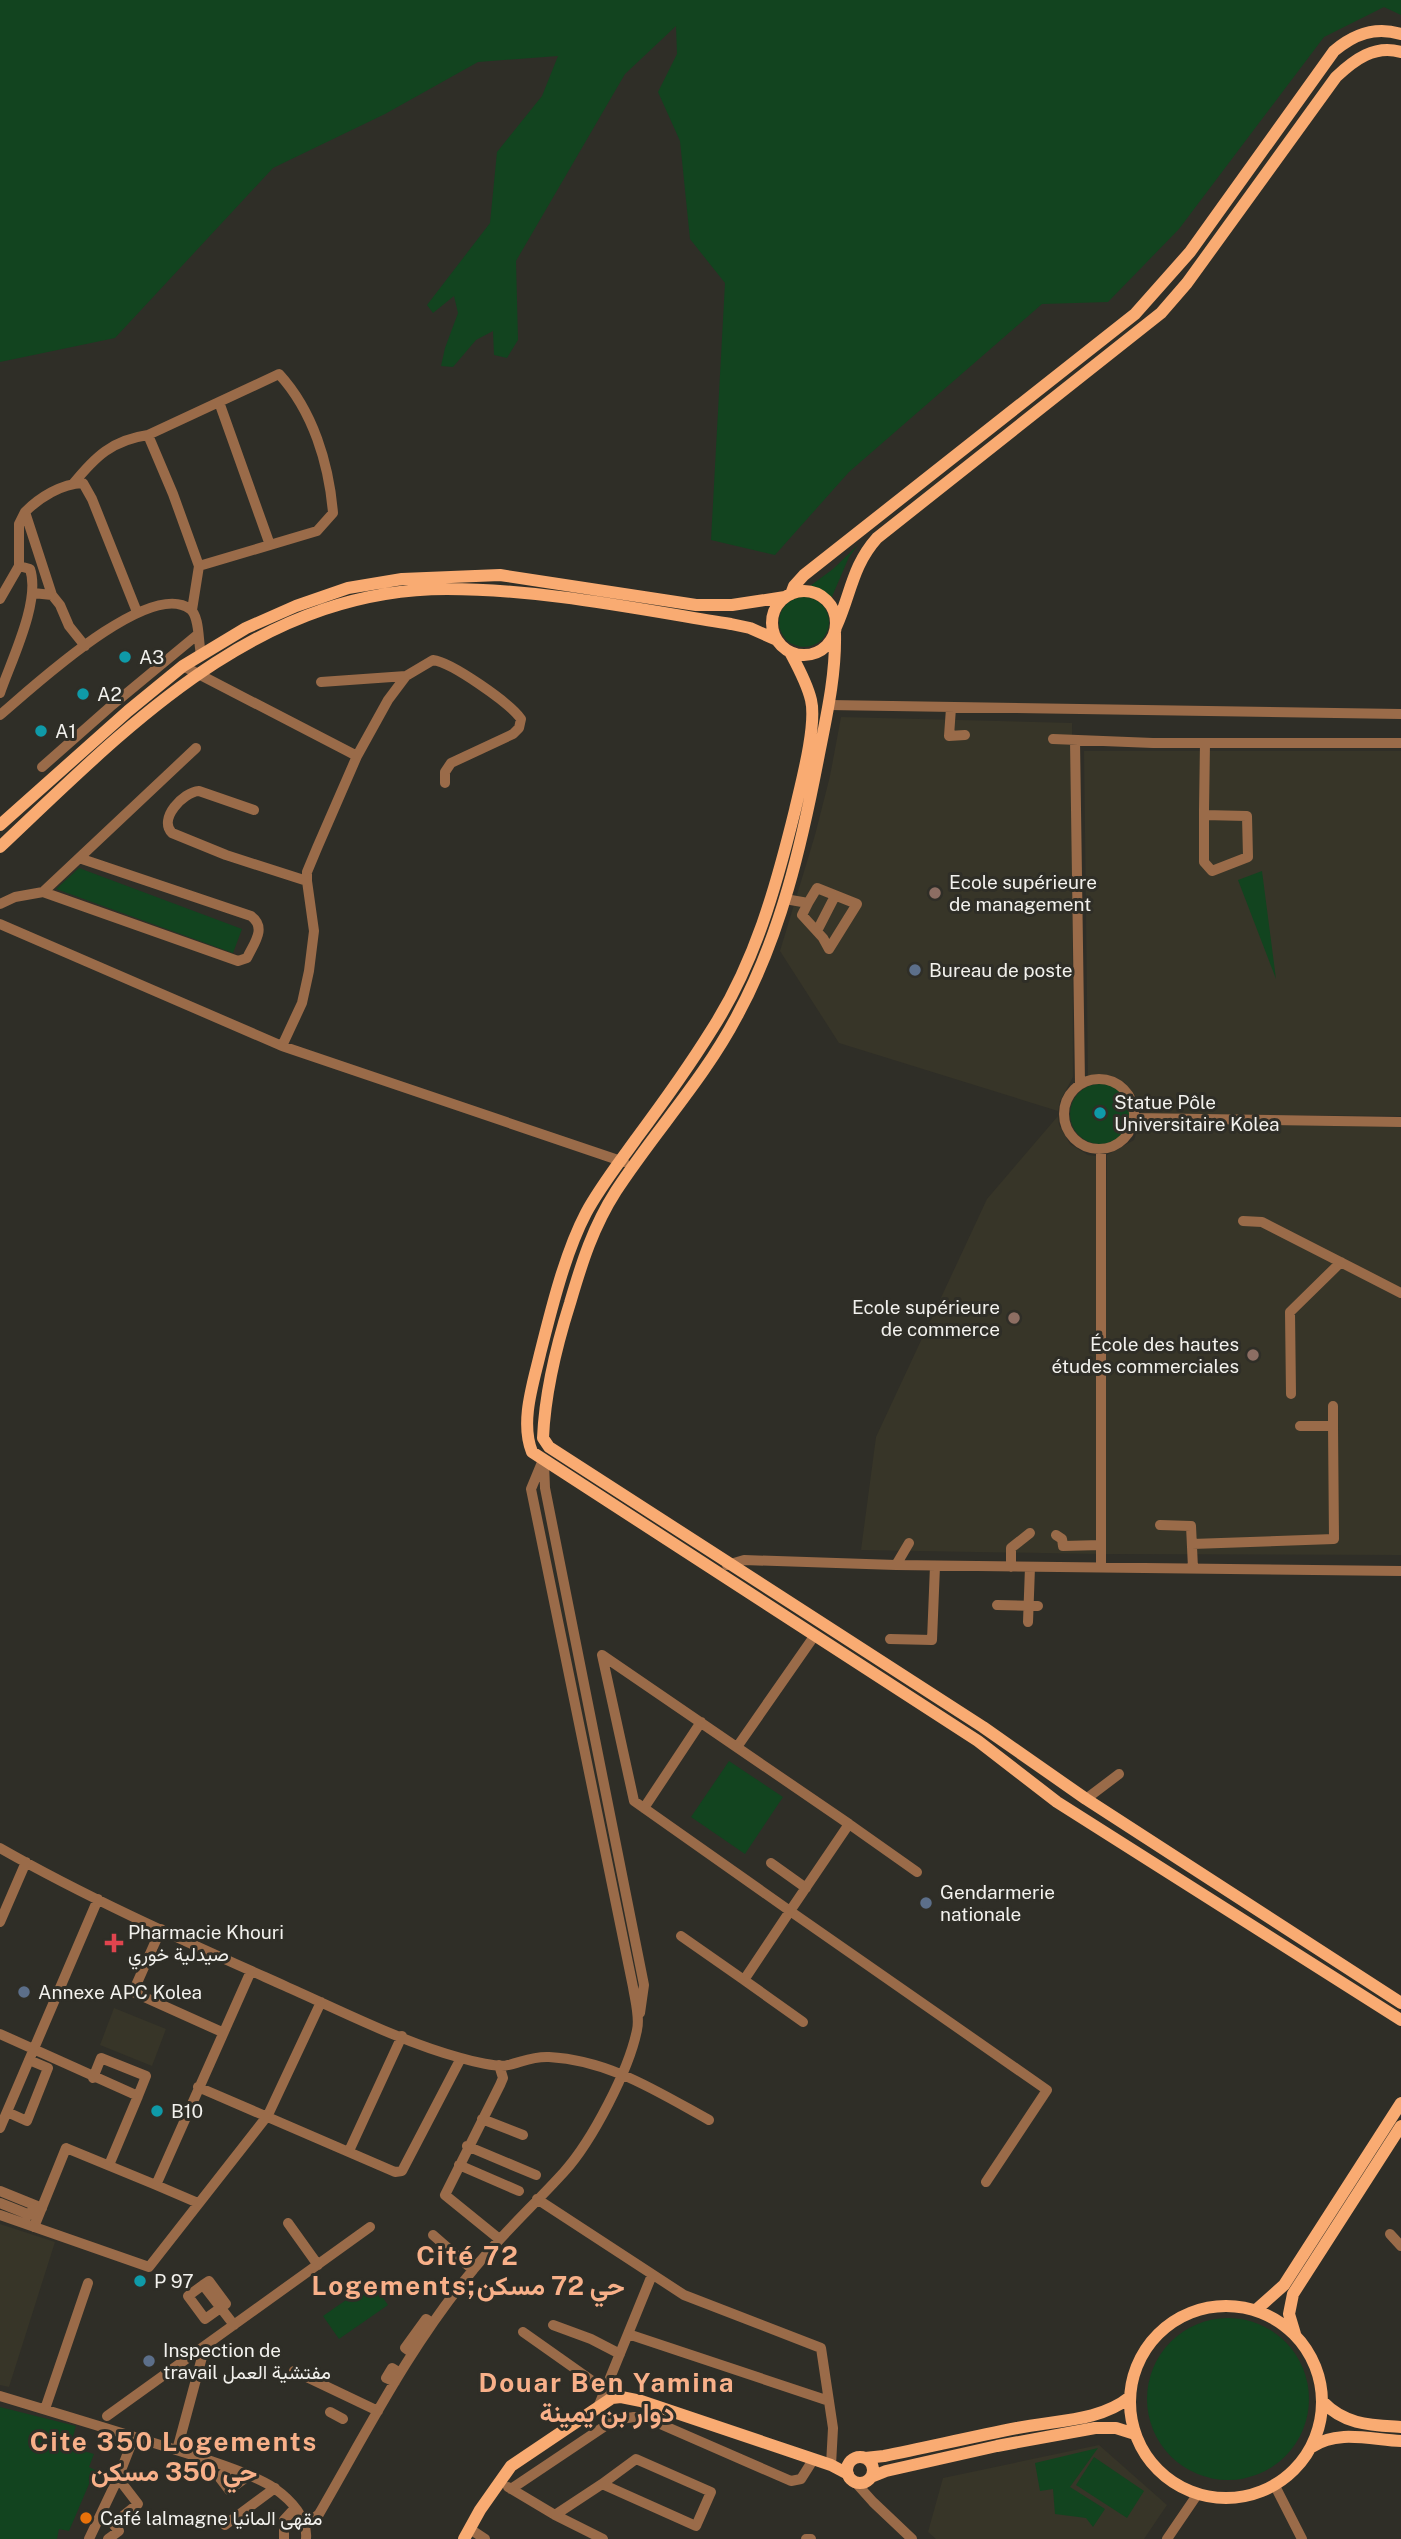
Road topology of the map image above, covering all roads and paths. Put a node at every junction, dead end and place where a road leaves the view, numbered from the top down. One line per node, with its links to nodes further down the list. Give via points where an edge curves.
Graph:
1 (1401, 34): 12 (main road, via 1361,34 1334,51 1190,252 1135,314 804,575)
2 (1401, 52): 16 (main road, via 1367,53 1336,78 1187,283 1151,323 877,538 854,573)
3 (219, 402): 4 (street); 7 (street); 7 (street, via 279,374 311,424 331,481 333,513 317,531)
4 (148, 435): 5 (street, via 109,447); 9 (street)
5 (73, 484): 6 (street, via 41,497); 15 (street, via 83,483 92,499)
6 (25, 512): 8 (street, via 19,524); 11 (street)
7 (270, 545): 9 (street)
8 (19, 566): 10 (street, via 30,569); 13 (street)
9 (199, 566): 14 (street)
10 (33, 593): 11 (street); 26 (street)
11 (52, 595): 19 (street)
12 (788, 596): 16 (main road, via 802,591 823,597 836,615); 18 (main road, via 773,617); 21 (main road, via 732,605 696,605 500,575 402,579 348,588 296,606)
13 (0, 599)
14 (192, 610): 15 (street, via 181,604); 17 (street)
15 (137, 612): 19 (street)
16 (836, 630): 20 (main road, via 822,650 801,655); 27 (main road)
17 (197, 635): 21 (street); 38 (street)
18 (777, 640): 20 (main road); 23 (main road, via 741,625 596,602 491,590 416,590 341,602 285,622)
19 (85, 646): 30 (street)
20 (790, 652): 58 (main road, via 812,704 811,723 795,808 763,928 712,1030)
21 (201, 654): 22 (main road)
22 (183, 666): 23 (street); 42 (main road)
23 (197, 673): 37 (street); 43 (main road, via 128,729)
24 (406, 676): 25 (street); 37 (street); 39 (street, via 437,660 474,680 521,719 513,734 451,763)
25 (321, 682)
26 (0, 693)
27 (829, 705): 28 (street); 48 (main road)
28 (951, 708): 29 (street); 31 (street, via 949,736)
29 (1401, 714)
30 (0, 715)
31 (965, 735)
32 (1053, 739): 33 (street)
33 (1075, 740): 34 (street); 54 (street)
34 (1205, 743): 35 (street); 41 (street)
35 (1401, 743)
36 (195, 748): 44 (street)
37 (357, 756): 45 (street)
38 (42, 768)
39 (445, 783)
40 (254, 810): 45 (street, via 193,791 174,808 168,829 226,855)
41 (1204, 815): 41 (street, via 1247,816 1248,857 1212,871 1204,862)
42 (0, 825)
43 (0, 847)
44 (79, 858): 46 (street); 46 (street, via 251,916 260,933 247,958 238,961)
45 (307, 881): 53 (street, via 314,931 309,971 302,1003)
46 (43, 892): 50 (street)
47 (835, 896): 49 (street, via 817,888); 52 (street); 52 (street, via 857,904 829,949)
48 (785, 899): 49 (street); 59 (main road, via 775,933 737,1017)
49 (808, 903): 52 (street, via 802,915)
50 (0, 904)
51 (0, 924): 53 (street)
52 (817, 931)
53 (282, 1046): 58 (street)
54 (1080, 1084): 55 (street, via 1099,1078 1118,1084 1131,1099); 57 (street, via 1067,1099 1064,1120 1073,1138)
55 (1135, 1118): 56 (street); 57 (street, via 1127,1136)
56 (1401, 1122)
57 (1101, 1149): 74 (street)
58 (621, 1160): 59 (street); 68 (main road, via 576,1235 529,1398 528,1443 531,1452)
59 (634, 1166): 67 (main road, via 597,1224 583,1257 553,1358 543,1438)
60 (1243, 1221): 61 (street, via 1262,1222)
61 (1341, 1262): 62 (street); 63 (street, via 1290,1312)
62 (1401, 1293)
63 (1291, 1394)
64 (1333, 1406): 66 (street)
65 (1300, 1426): 66 (street)
66 (1334, 1426): 73 (street, via 1334,1539)
67 (549, 1447): 68 (main road); 75 (main road)
68 (543, 1460): 82 (main road); 113 (street, via 644,1985); 113 (street, via 531,1489)
69 (1160, 1525): 73 (street, via 1191,1526)
70 (1030, 1533): 78 (street, via 1012,1548)
71 (1056, 1535): 74 (street, via 1063,1546)
72 (909, 1543): 76 (street)
73 (1192, 1544): 81 (street)
74 (1101, 1545): 80 (street)
75 (732, 1563): 76 (street); 82 (street); 94 (main road)
76 (897, 1565): 77 (street)
77 (935, 1566): 78 (street); 88 (street, via 932,1640)
78 (1011, 1567): 79 (street)
79 (1030, 1567): 80 (street); 85 (street)
80 (1101, 1567): 81 (street)
81 (1193, 1568): 83 (street)
82 (715, 1569): 87 (main road)
83 (1401, 1570)
84 (997, 1605): 85 (street)
85 (1033, 1605): 86 (street)
86 (1028, 1622)
87 (816, 1635): 89 (street); 111 (main road, via 978,1741 1057,1802)
88 (890, 1639)
89 (790, 1670): 90 (street); 92 (street)
90 (800, 1677)
91 (701, 1722): 92 (street); 95 (street); 95 (street, via 602,1655 634,1801)
92 (737, 1747): 96 (street)
93 (1119, 1773): 94 (street)
94 (1086, 1799): 110 (main road)
95 (644, 1808): 103 (street)
96 (849, 1824): 100 (street); 101 (street)
97 (0, 1847): 98 (street)
98 (26, 1862): 102 (street); 104 (street)
99 (771, 1863): 101 (street)
100 (917, 1872)
101 (806, 1888): 103 (street)
102 (98, 1899): 105 (street); 117 (street)
103 (790, 1911): 108 (street); 137 (street, via 1047,2090)
104 (0, 1922)
105 (161, 1929): 107 (street); 114 (street, via 133,1992)
106 (681, 1936): 108 (street)
107 (251, 1971): 109 (street); 114 (street)
108 (744, 1980): 112 (street)
109 (321, 2002): 116 (street); 126 (street)
110 (1401, 2003)
111 (1401, 2020)
112 (803, 2022)
113 (638, 2028): 120 (street)
114 (222, 2032): 122 (street)
115 (0, 2034): 117 (street)
116 (402, 2036): 118 (street); 133 (street)
117 (31, 2055): 121 (street); 125 (street); 125 (street, via 48,2068 27,2121)
118 (461, 2058): 119 (street); 133 (street, via 401,2171)
119 (499, 2065): 120 (street, via 547,2057); 127 (street, via 503,2078)
120 (622, 2073): 128 (street); 141 (street, via 589,2137)
121 (93, 2078): 123 (street); 123 (street, via 101,2058 146,2076)
122 (198, 2087): 126 (street); 138 (street)
123 (138, 2096): 134 (street)
124 (1401, 2103): 158 (main road, via 1284,2285)
125 (7, 2112): 130 (street)
126 (268, 2115): 133 (street); 143 (street)
127 (482, 2119): 131 (street); 132 (street)
128 (709, 2120)
129 (1401, 2126): 163 (main road, via 1293,2294 1289,2314)
130 (0, 2128)
131 (523, 2135)
132 (467, 2146): 135 (street); 136 (street)
133 (349, 2151)
134 (108, 2165): 138 (street); 144 (street, via 66,2148)
135 (458, 2165): 140 (street); 151 (street, via 444,2195)
136 (536, 2175)
137 (986, 2182)
138 (156, 2185): 143 (street)
139 (0, 2190): 144 (street)
140 (519, 2192)
141 (537, 2199): 151 (street); 155 (street)
142 (0, 2203): 144 (street, via 30,2215)
143 (198, 2203): 147 (street, via 149,2267)
144 (38, 2206): 147 (street)
145 (0, 2215): 147 (street)
146 (288, 2223): 153 (street)
147 (34, 2227)
148 (370, 2227): 153 (street)
149 (1390, 2234): 152 (street)
150 (433, 2235): 154 (street)
151 (498, 2238): 154 (street)
152 (1401, 2246)
153 (318, 2265): 159 (street)
154 (473, 2270): 173 (street, via 432,2323)
155 (652, 2275): 162 (street); 170 (street, via 693,2299 821,2348)
156 (88, 2283): 172 (street)
157 (220, 2308): 157 (street, via 205,2319 188,2296 203,2284); 159 (street)
158 (1256, 2310): 163 (main road); 169 (main road, via 1209,2308 1166,2328 1141,2359)
159 (234, 2325): 164 (street)
160 (553, 2325): 165 (street)
161 (523, 2332): 167 (street)
162 (628, 2334): 165 (street); 170 (street)
163 (1295, 2334): 171 (main road, via 1316,2365)
164 (205, 2346): 175 (street); 182 (street)
165 (620, 2354): 167 (street)
166 (294, 2371): 173 (street)
167 (609, 2393): 185 (main road); 193 (main road, via 599,2405 511,2466)
168 (0, 2396): 172 (street)
169 (1130, 2397): 178 (main road); 184 (main road, via 1092,2416)
170 (829, 2401): 186 (street)
171 (1323, 2402): 177 (main road, via 1359,2424); 181 (main road)
172 (45, 2409): 179 (street)
173 (378, 2411): 201 (street, via 363,2430 319,2514)
174 (330, 2412): 176 (street)
175 (107, 2416)
176 (342, 2418)
177 (1401, 2427)
178 (1135, 2434): 191 (main road, via 1095,2428 996,2446); 198 (main road, via 1149,2460 1171,2481)
179 (134, 2437): 182 (street); 192 (street)
180 (1401, 2441): 181 (main road, via 1336,2437)
181 (1312, 2447): 195 (main road, via 1296,2469)
182 (177, 2450): 183 (street)
183 (201, 2458): 187 (street); 189 (street)
184 (865, 2458): 188 (main road, via 857,2458); 191 (main road, via 873,2466)
185 (813, 2459): 186 (main road); 197 (street, via 801,2479 792,2481 651,2420 626,2417 614,2420)
186 (831, 2465): 188 (main road)
187 (229, 2469): 190 (street); 190 (street, via 219,2477 229,2490)
188 (852, 2473): 191 (main road, via 865,2483); 204 (street)
189 (179, 2474)
190 (248, 2476): 196 (street)
191 (871, 2477)
192 (118, 2478): 205 (street); 206 (street, via 138,2504 113,2524 119,2531)
193 (499, 2482): 197 (street); 203 (main road)
194 (602, 2484): 194 (street, via 696,2526 711,2492 636,2459); 200 (street)
195 (1275, 2486): 198 (main road, via 1237,2499); 213 (street)
196 (275, 2488): 199 (street); 202 (street)
197 (512, 2489): 200 (street)
198 (1197, 2495): 212 (street)
199 (295, 2508): 201 (street); 207 (street, via 284,2520)
200 (555, 2515): 210 (street)
201 (307, 2524): 208 (street)
202 (225, 2525)
203 (467, 2534): 209 (street)
204 (901, 2535): 211 (street)
205 (89, 2539)
206 (108, 2539)
207 (284, 2539)
208 (306, 2539)
209 (485, 2539)
210 (603, 2539)
211 (912, 2539)
212 (1167, 2539)
213 (1302, 2539)

